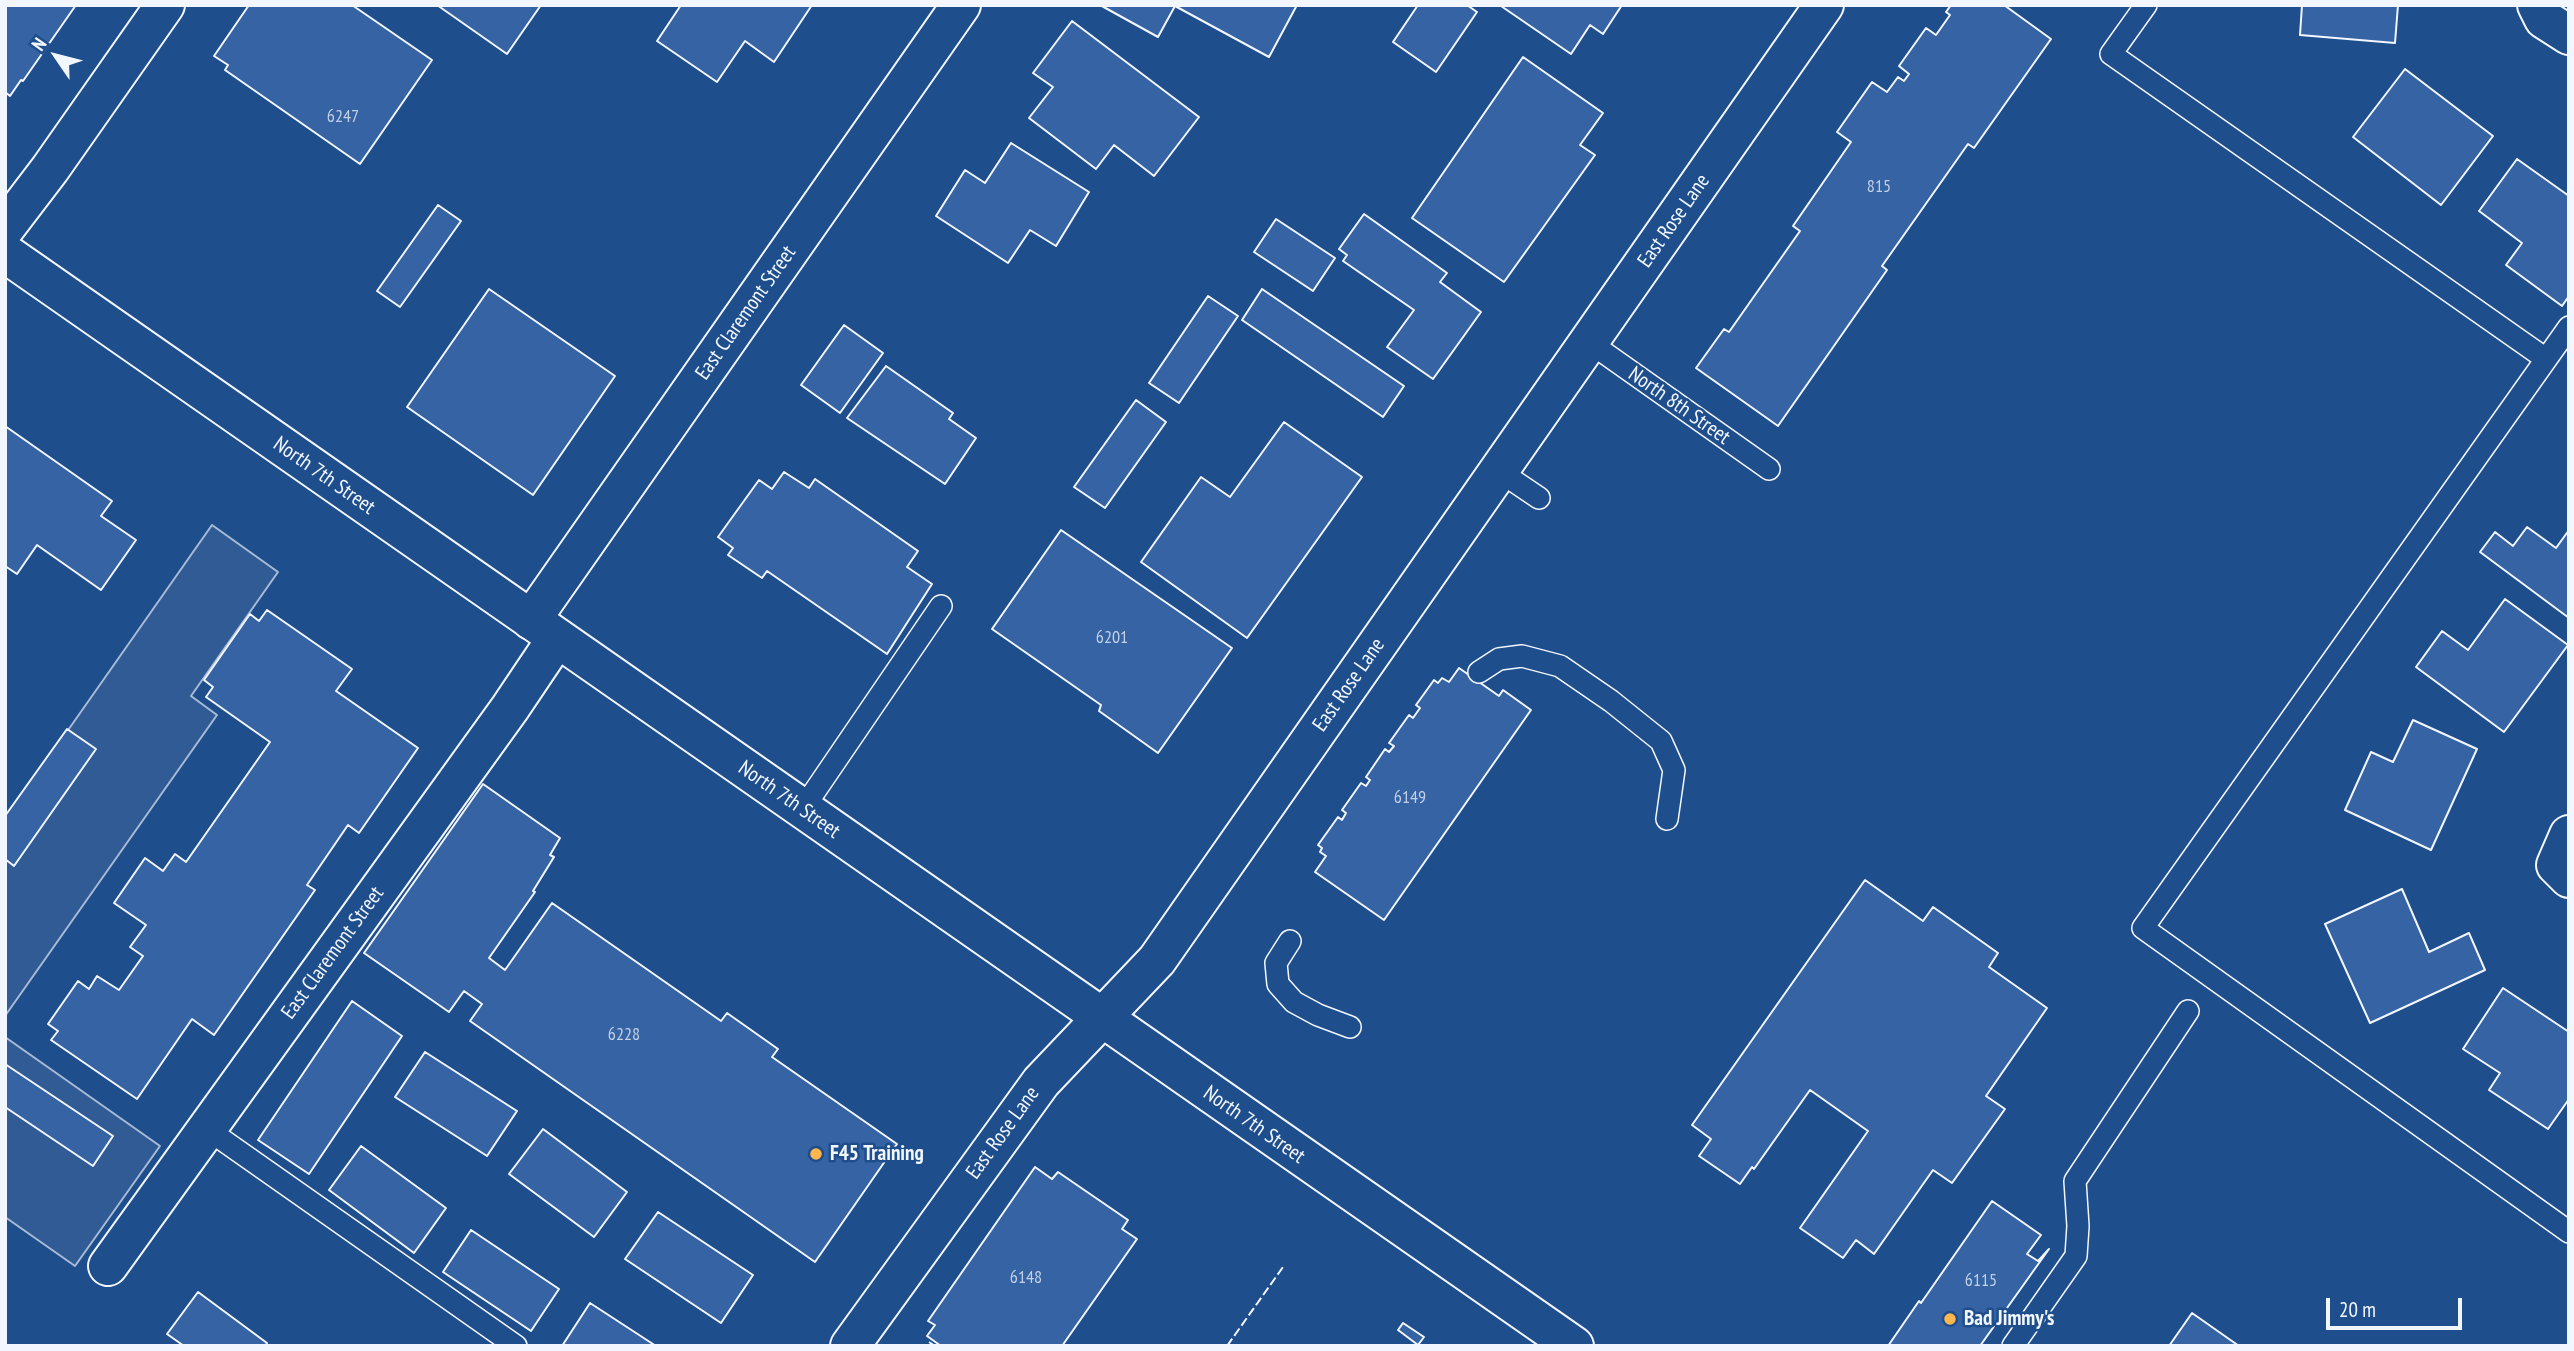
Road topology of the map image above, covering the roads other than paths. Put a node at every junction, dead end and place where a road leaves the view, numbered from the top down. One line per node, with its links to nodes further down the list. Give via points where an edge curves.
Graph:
1 (165, 5): 7 (street)
2 (961, 5): 16 (street, East Claremont Street)
3 (1824, 5): 10 (street, East Rose Lane)
4 (2146, 5): 11 (lane, via 2110,54)
5 (2537, 5): 6 (street, via 2544,19)
6 (2569, 35)
7 (5, 228)
8 (5, 253): 16 (street, North 7th Street)
9 (2569, 327): 11 (lane)
10 (1589, 342): 12 (lane, North 8th Street); 13 (street, East Rose Lane)
11 (2546, 359): 25 (lane, via 2143,928)
12 (1769, 469)
13 (1499, 471): 14 (lane); 22 (street, East Rose Lane, via 1157,960)
14 (1539, 498)
15 (941, 606): 18 (lane)
16 (544, 629): 18 (street, North 7th Street); 24 (street, East Claremont Street, via 510,708)
17 (1479, 672): 19 (lane, via 1499,659 1522,656 1560,666 1611,701 1661,741 1674,770)
18 (802, 810): 22 (street, North 7th Street)
19 (1667, 819)
20 (1290, 940): 23 (lane, via 1276,963 1278,984 1294,1002)
21 (2188, 1011): 30 (lane, via 2075,1181 2076,1256)
22 (1102, 1018): 28 (street, East Rose Lane, via 1041,1082); 29 (street, North 7th Street)
23 (1350, 1027)
24 (206, 1129): 26 (street, East Claremont Street); 27 (lane)
25 (2569, 1232)
26 (108, 1266)
27 (516, 1346)
28 (850, 1346)
29 (1574, 1346)
30 (2013, 1346)

